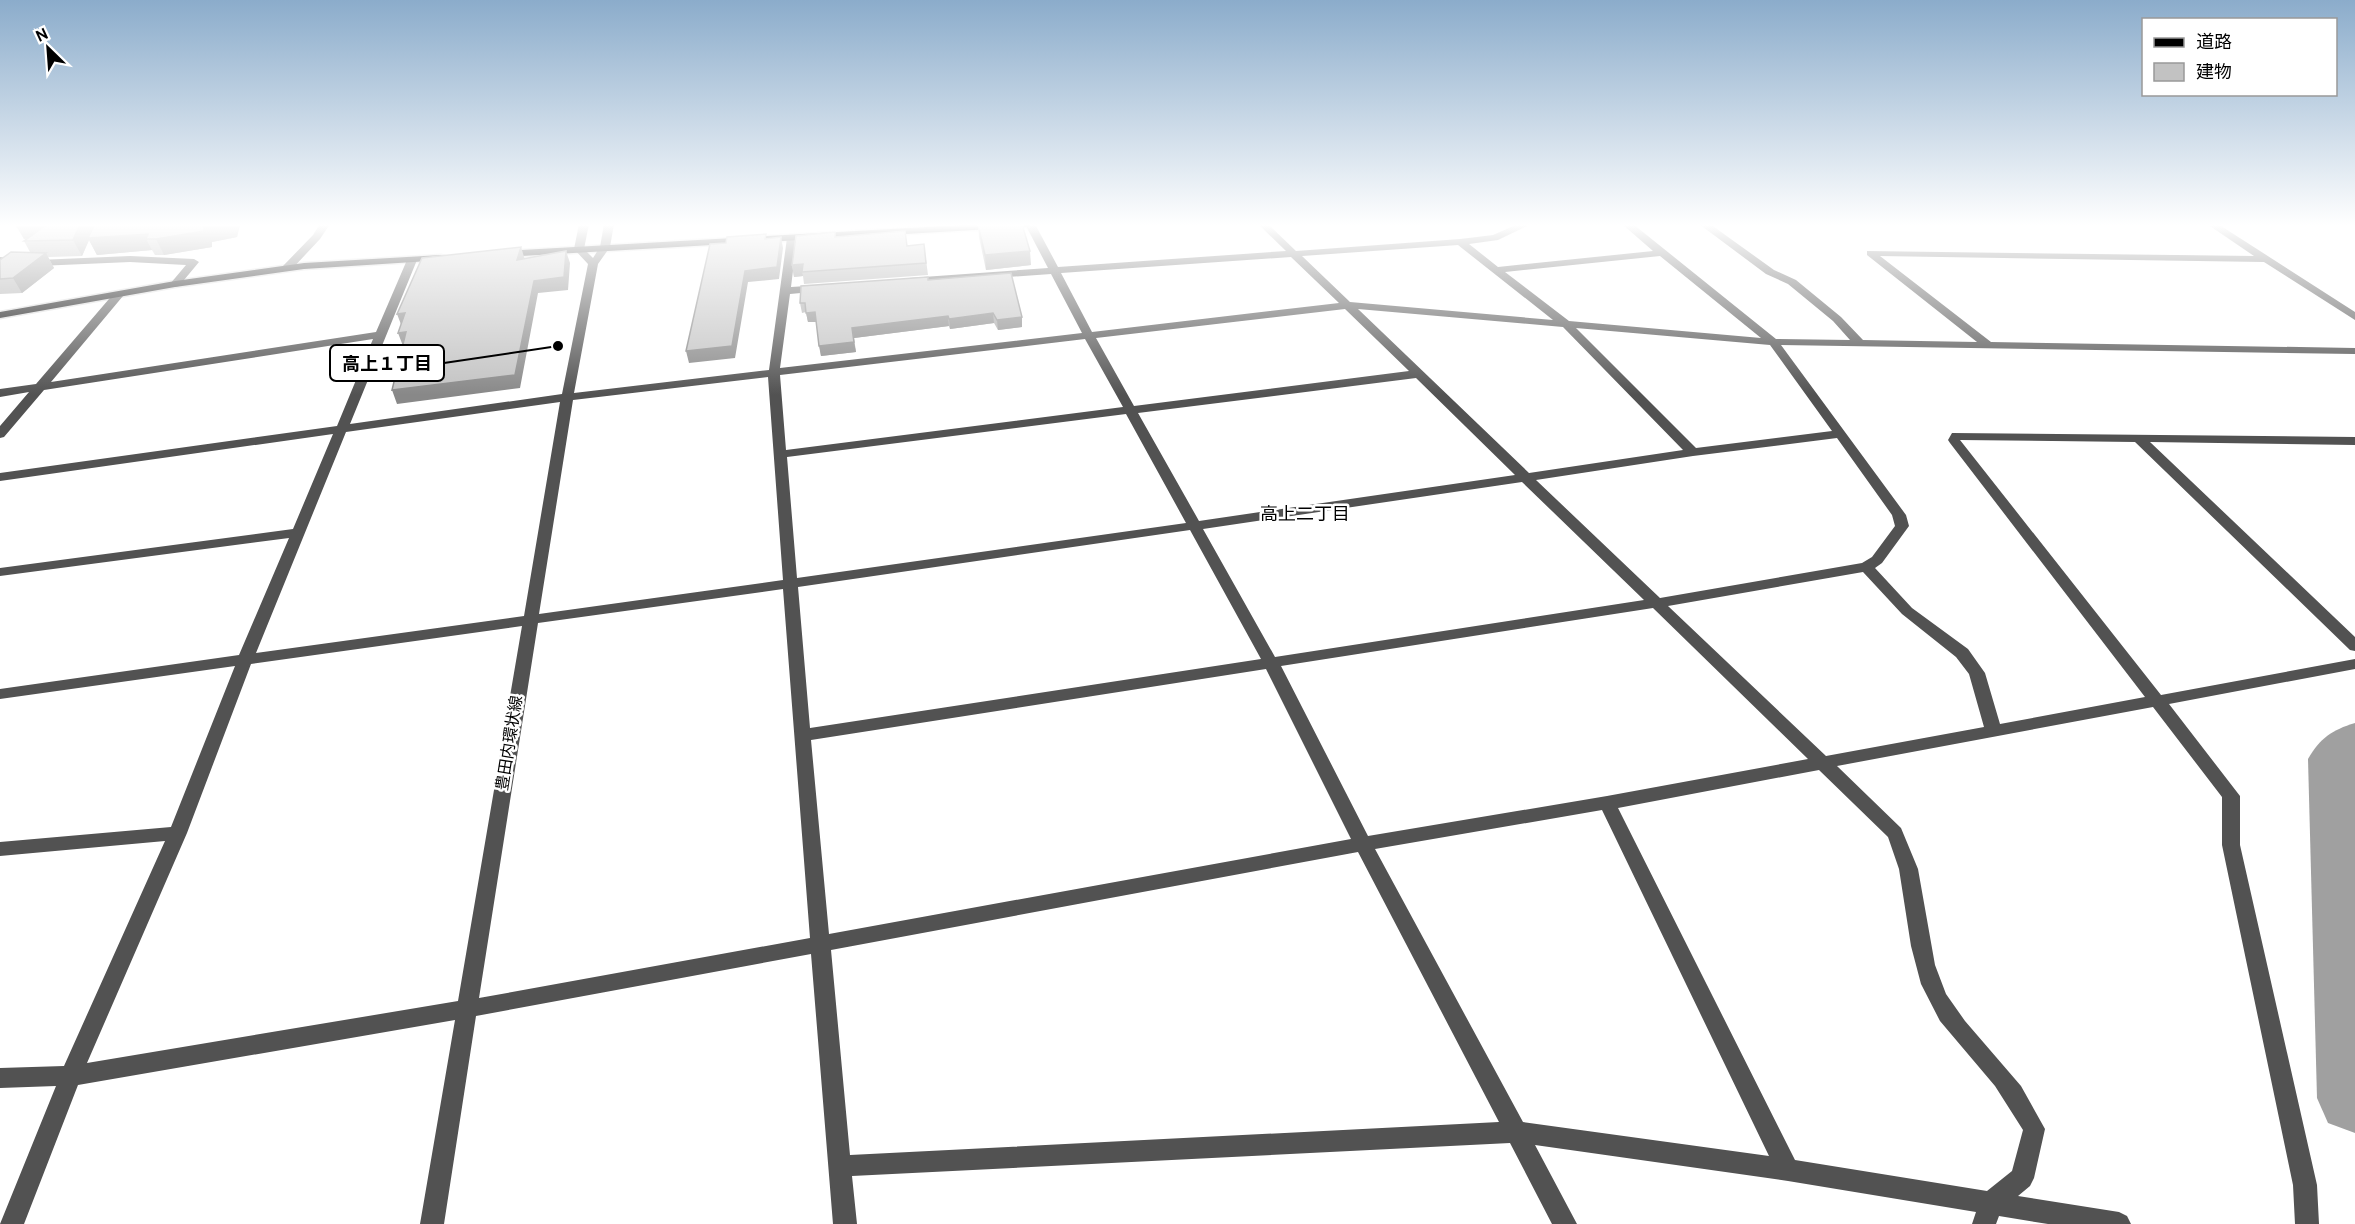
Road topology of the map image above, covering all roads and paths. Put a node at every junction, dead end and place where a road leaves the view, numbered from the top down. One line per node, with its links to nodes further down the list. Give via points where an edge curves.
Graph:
1 (177, 281): 15 (street)
2 (195, 281): 15 (main road)
3 (403, 281): 23 (street)
4 (590, 281): 33 (street, 豊田内環状線)
5 (785, 281): 17 (street)
6 (913, 281): 14 (street)
7 (1062, 281): 24 (street)
8 (1322, 281): 19 (street)
9 (1511, 281): 22 (street)
10 (1697, 281): 25 (street)
11 (1790, 281): 26 (street, via 1837,319)
12 (1906, 281): 27 (street)
13 (2301, 281): 21 (street)
14 (902, 282)
15 (175, 284): 18 (main road)
16 (831, 287): 17 (street)
17 (784, 291): 29 (street)
18 (119, 294): 20 (main road); 31 (street)
19 (1348, 305): 22 (street); 24 (street); 30 (street)
20 (0, 315)
21 (2355, 317)
22 (1567, 325): 25 (street); 41 (street)
23 (381, 335): 31 (street); 35 (street)
24 (1089, 336): 29 (street); 34 (street)
25 (1773, 342): 26 (street); 37 (street)
26 (1861, 345): 27 (street)
27 (1989, 346): 28 (street)
28 (2355, 351)
29 (774, 373): 33 (street); 42 (street)
30 (1417, 374): 34 (street); 44 (street)
31 (40, 386): 32 (street); 36 (street)
32 (0, 393)
33 (567, 397): 35 (street); 51 (street, 豊田内環状線)
34 (1132, 412): 42 (street); 45 (street)
35 (343, 429): 43 (street); 46 (street)
36 (0, 434)
37 (1839, 434): 41 (street); 47 (street, via 1899,515 1902,525 1877,560)
38 (2139, 439): 39 (street); 52 (street); 57 (street, via 1956,436 1954,440)
39 (2349, 441): 40 (street)
40 (2355, 451)
41 (1693, 452): 44 (street)
42 (782, 454): 49 (street)
43 (0, 477)
44 (1524, 478): 45 (street); 50 (street)
45 (1194, 525): 49 (street); 54 (street)
46 (300, 532): 48 (street); 53 (street)
47 (1866, 567): 50 (street); 58 (street, via 1907,611 1962,653 1977,673)
48 (0, 572)
49 (790, 585): 51 (street); 59 (street)
50 (1657, 603): 54 (street); 60 (street)
51 (529, 618): 53 (street); 66 (street, 豊田内環状線)
52 (2355, 646)
53 (245, 660): 56 (street); 62 (street)
54 (1270, 661): 59 (street); 63 (street)
55 (2355, 664): 57 (street)
56 (0, 694)
57 (2158, 702): 58 (street); 79 (street, via 2231,796 2231,845 2305,1185)
58 (1994, 731): 60 (street)
59 (802, 735): 65 (street)
60 (1820, 762): 61 (street); 72 (street, via 1895,833 1906,853 1924,962 1932,986 1969,1043 2013,1092 2034,1129 2022,1178)
61 (1607, 803): 63 (street); 71 (street)
62 (178, 833): 64 (street); 67 (street)
63 (1363, 844): 65 (street); 69 (street)
64 (0, 849)
65 (819, 946): 66 (street); 70 (street)
66 (466, 1009): 67 (street); 74 (street, 豊田内環状線)
67 (71, 1076): 68 (street); 73 (street)
68 (0, 1078)
69 (1516, 1132): 70 (street); 71 (street); 76 (street)
70 (841, 1166): 75 (street)
71 (1788, 1170): 72 (street)
72 (1992, 1202): 77 (street); 78 (street)
73 (12, 1224)
74 (432, 1224)
75 (845, 1224)
76 (1565, 1224)
77 (1983, 1224)
78 (2119, 1224)
79 (2307, 1224)

